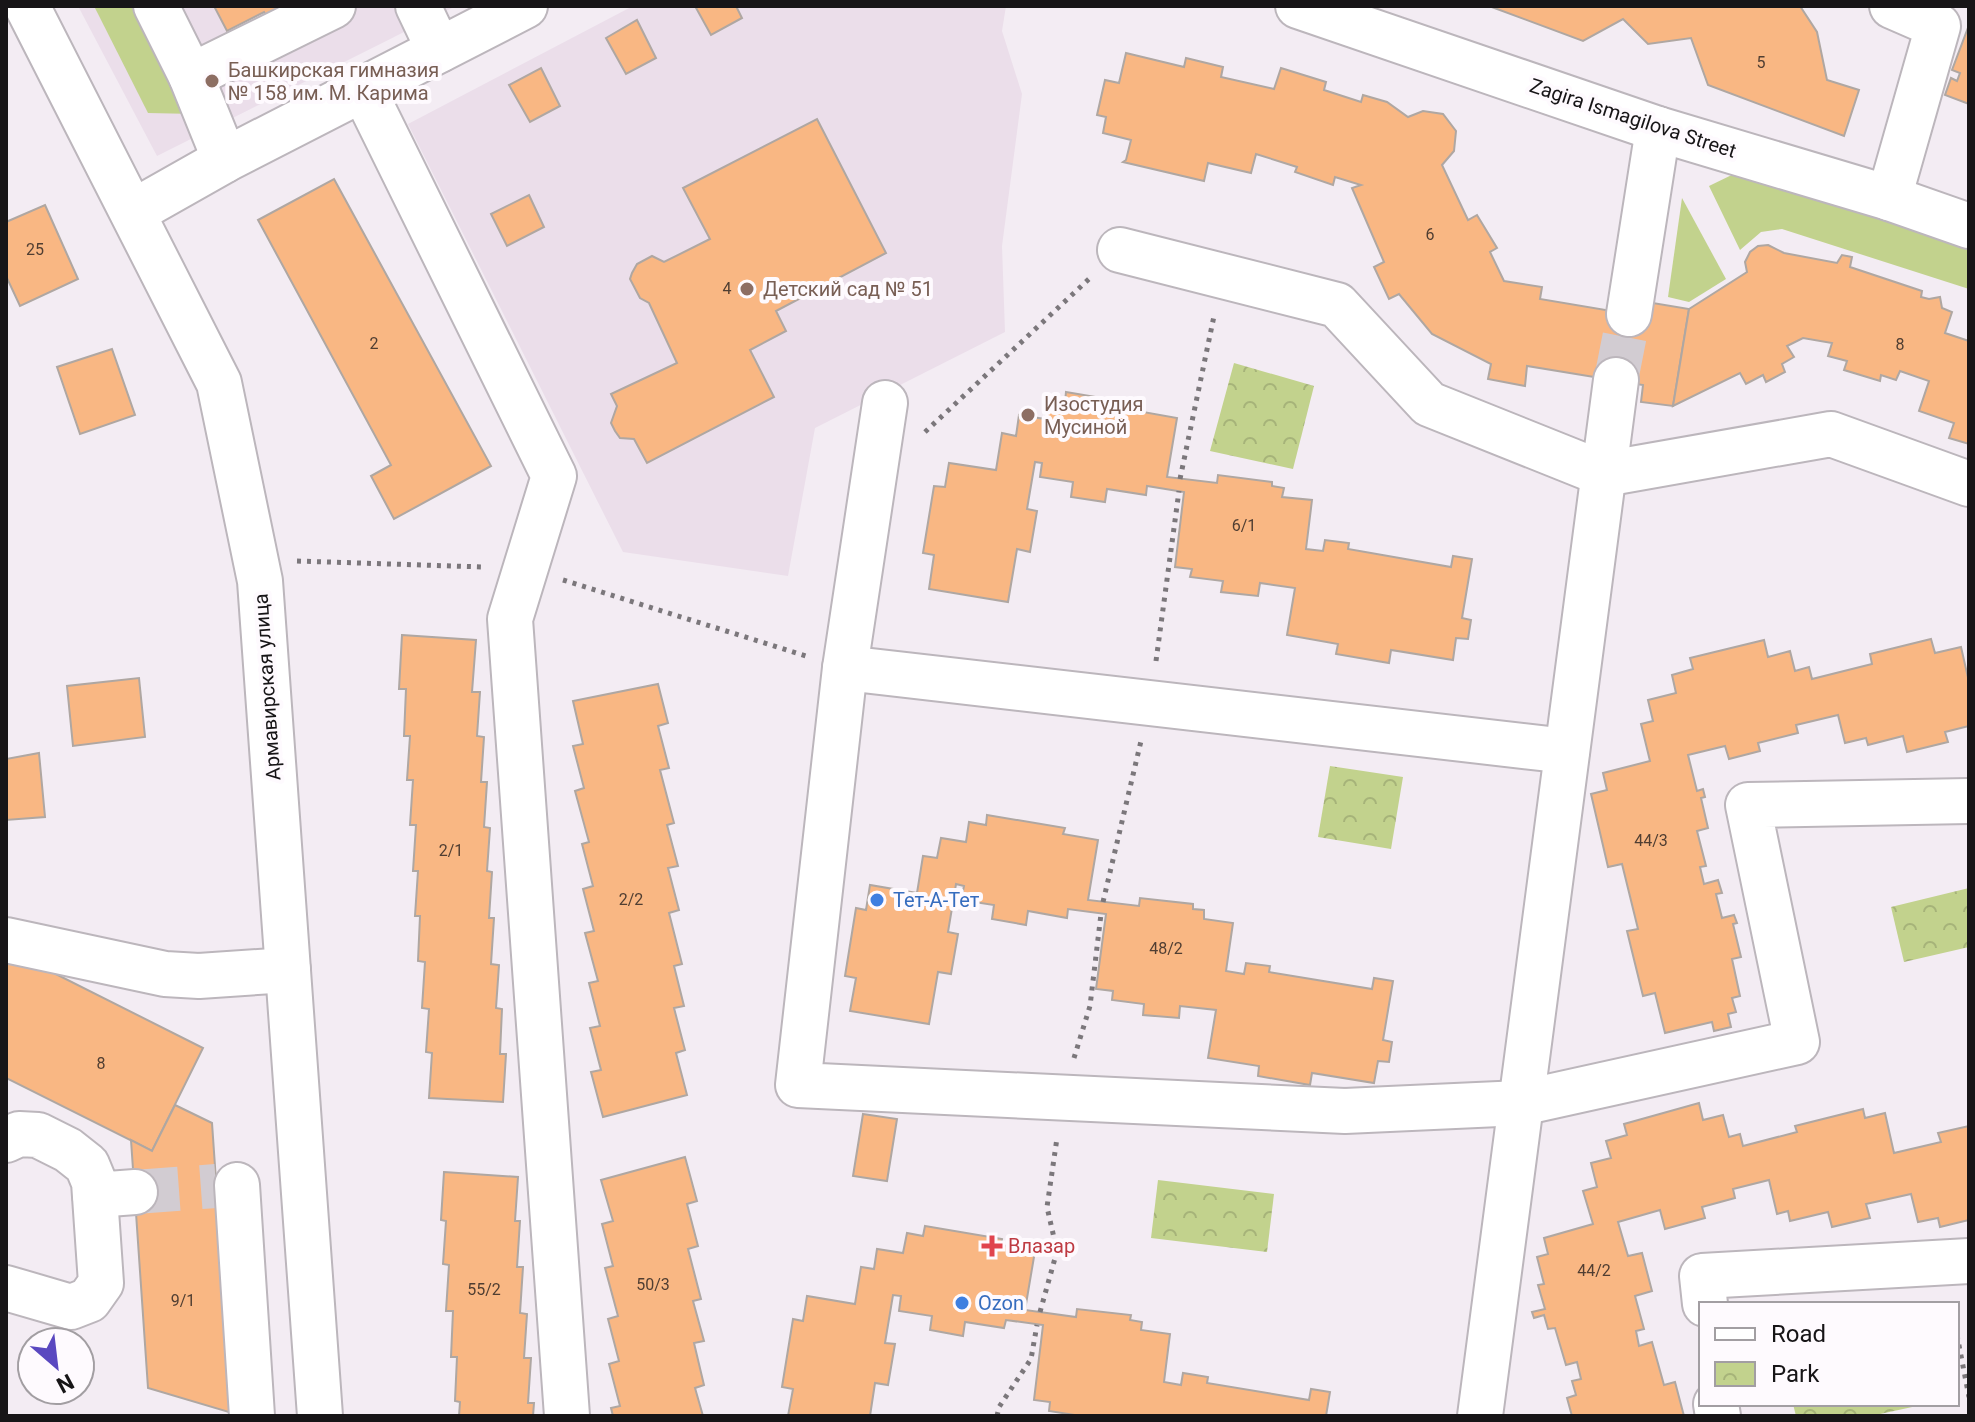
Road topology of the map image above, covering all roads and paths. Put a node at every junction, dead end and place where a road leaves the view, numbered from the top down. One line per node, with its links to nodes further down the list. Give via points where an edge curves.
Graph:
1 (27, 6): 14 (street, Армавирская улица)
2 (156, 6): 9 (street)
3 (333, 6): 9 (street)
4 (418, 6): 8 (street)
5 (525, 6): 8 (street)
6 (1298, 6): 11 (street, Zagira Ismagilova Street)
7 (1892, 6): 13 (street, via 1938,26)
8 (439, 50): 10 (street)
9 (191, 76): 12 (street)
10 (363, 89): 12 (street); 26 (street, via 554,476)
11 (1658, 129): 13 (street, Zagira Ismagilova Street); 18 (street)
12 (225, 160): 14 (street)
13 (1889, 198): 15 (street, Zagira Ismagilova Street)
14 (133, 212): 25 (street, Армавирская улица, via 219,383)
15 (1969, 226)
16 (1120, 250): 17 (street); 23 (path)
17 (1223, 275): 21 (street, via 1337,305 1429,404); 22 (path)
18 (1629, 314)
19 (1616, 380): 21 (street)
20 (885, 403): 23 (street)
21 (1604, 474): 24 (street, via 1831,434); 28 (street)
22 (1180, 479)
23 (873, 480): 27 (street)
24 (1969, 484)
25 (255, 560): 26 (path); 31 (street, Армавирская улица)
26 (525, 568): 27 (path); 43 (street, via 510,619)
27 (845, 668): 28 (street); 32 (street, via 798,1085 1345,1111)
28 (1567, 751): 32 (street)
29 (1969, 801): 32 (street, via 1748,805 1797,1042)
30 (6, 940): 31 (street, via 165,974)
31 (288, 970): 34 (street, Армавирская улица)
32 (1521, 1103): 45 (street)
33 (6, 1140): 36 (street, via 30,1134 68,1150 87,1165 94,1182 115,1194 96,1293 71,1307)
34 (303, 1180): 41 (street, via 226,1186); 42 (street, Армавирская улица)
35 (1969, 1261): 37 (street, via 1702,1276)
36 (6, 1288)
37 (1705, 1302)
38 (1037, 1325): 44 (path, via 1031,1359)
39 (1959, 1345): 40 (path)
40 (1969, 1397)
41 (252, 1416)
42 (320, 1416)
43 (567, 1416)
44 (997, 1416)
45 (1480, 1416)

